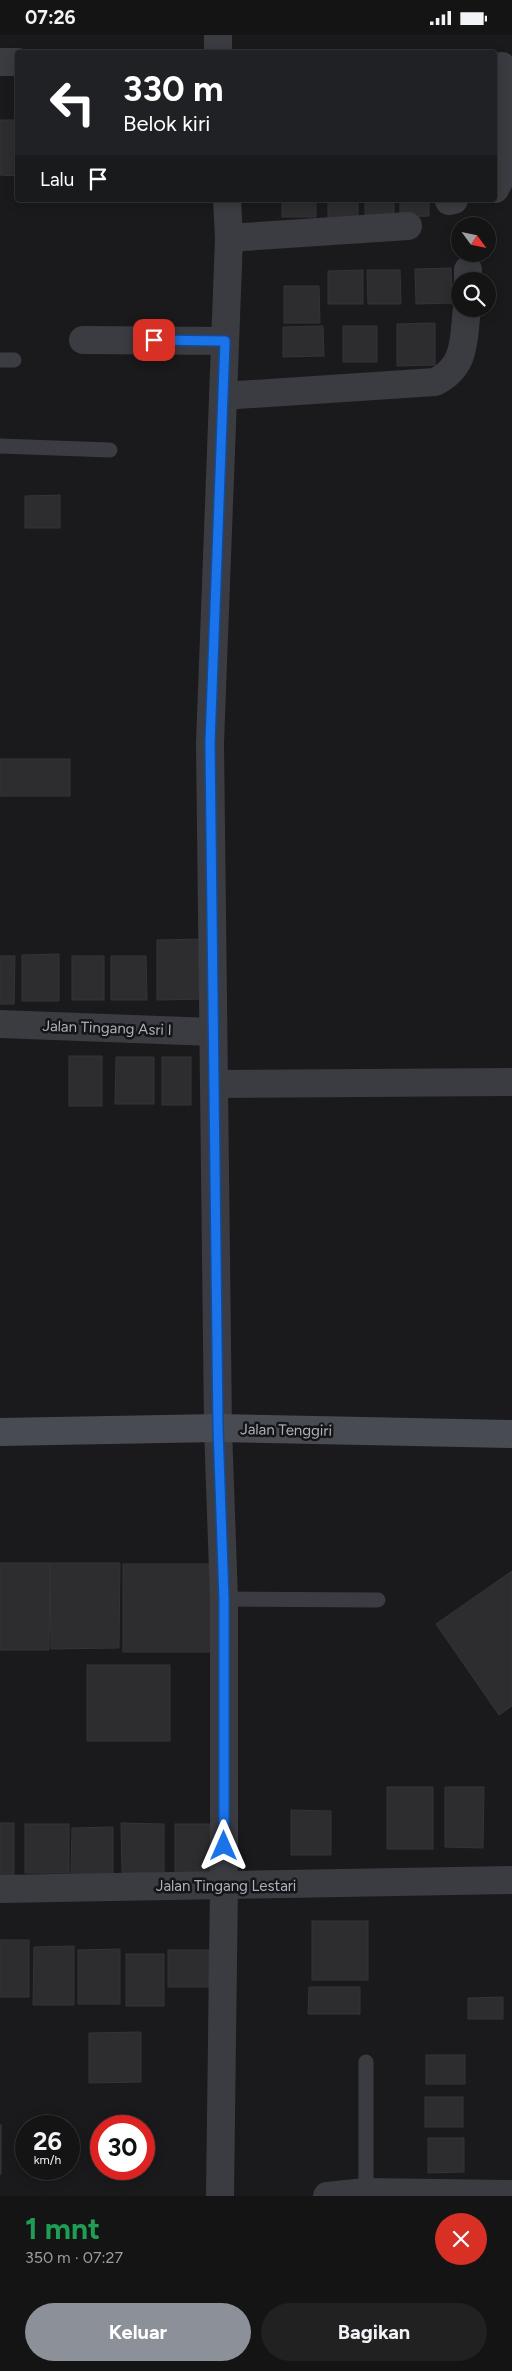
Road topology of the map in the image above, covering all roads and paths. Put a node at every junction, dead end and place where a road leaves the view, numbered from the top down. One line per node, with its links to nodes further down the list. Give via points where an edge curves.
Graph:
1 (218, 35): 2 (street)
2 (218, 50)
3 (0, 62): 4 (street)
4 (15, 62)
5 (503, 66): 6 (street, via 502,176)
6 (497, 185)
7 (227, 202): 9 (street)
8 (408, 226): 9 (street)
9 (229, 238): 12 (street)
10 (466, 317): 13 (street, via 461,360 449,375 436,382)
11 (83, 340): 12 (street)
12 (225, 341): 13 (street)
13 (223, 396): 17 (street, via 210,743)
14 (0, 445): 15 (lane)
15 (110, 451)
16 (0, 1024): 17 (street, Jalan Tingang Asri I)
17 (213, 1032): 19 (street)
18 (512, 1082): 19 (street)
19 (215, 1085): 20 (street)
20 (218, 1428): 21 (street, Jalan Tenggiri); 22 (street, Jalan Tenggiri); 23 (street)
21 (0, 1432)
22 (512, 1434)
23 (224, 1599): 24 (lane); 26 (street)
24 (378, 1600)
25 (512, 1880): 26 (street, Jalan Tingang Lestari, via 284,1886)
26 (224, 1884): 27 (street, Jalan Tingang Lestari); 31 (street)
27 (0, 1889)
28 (366, 2062): 29 (lane)
29 (366, 2192): 30 (street); 32 (street)
30 (512, 2193)
31 (220, 2196)
32 (328, 2196)

